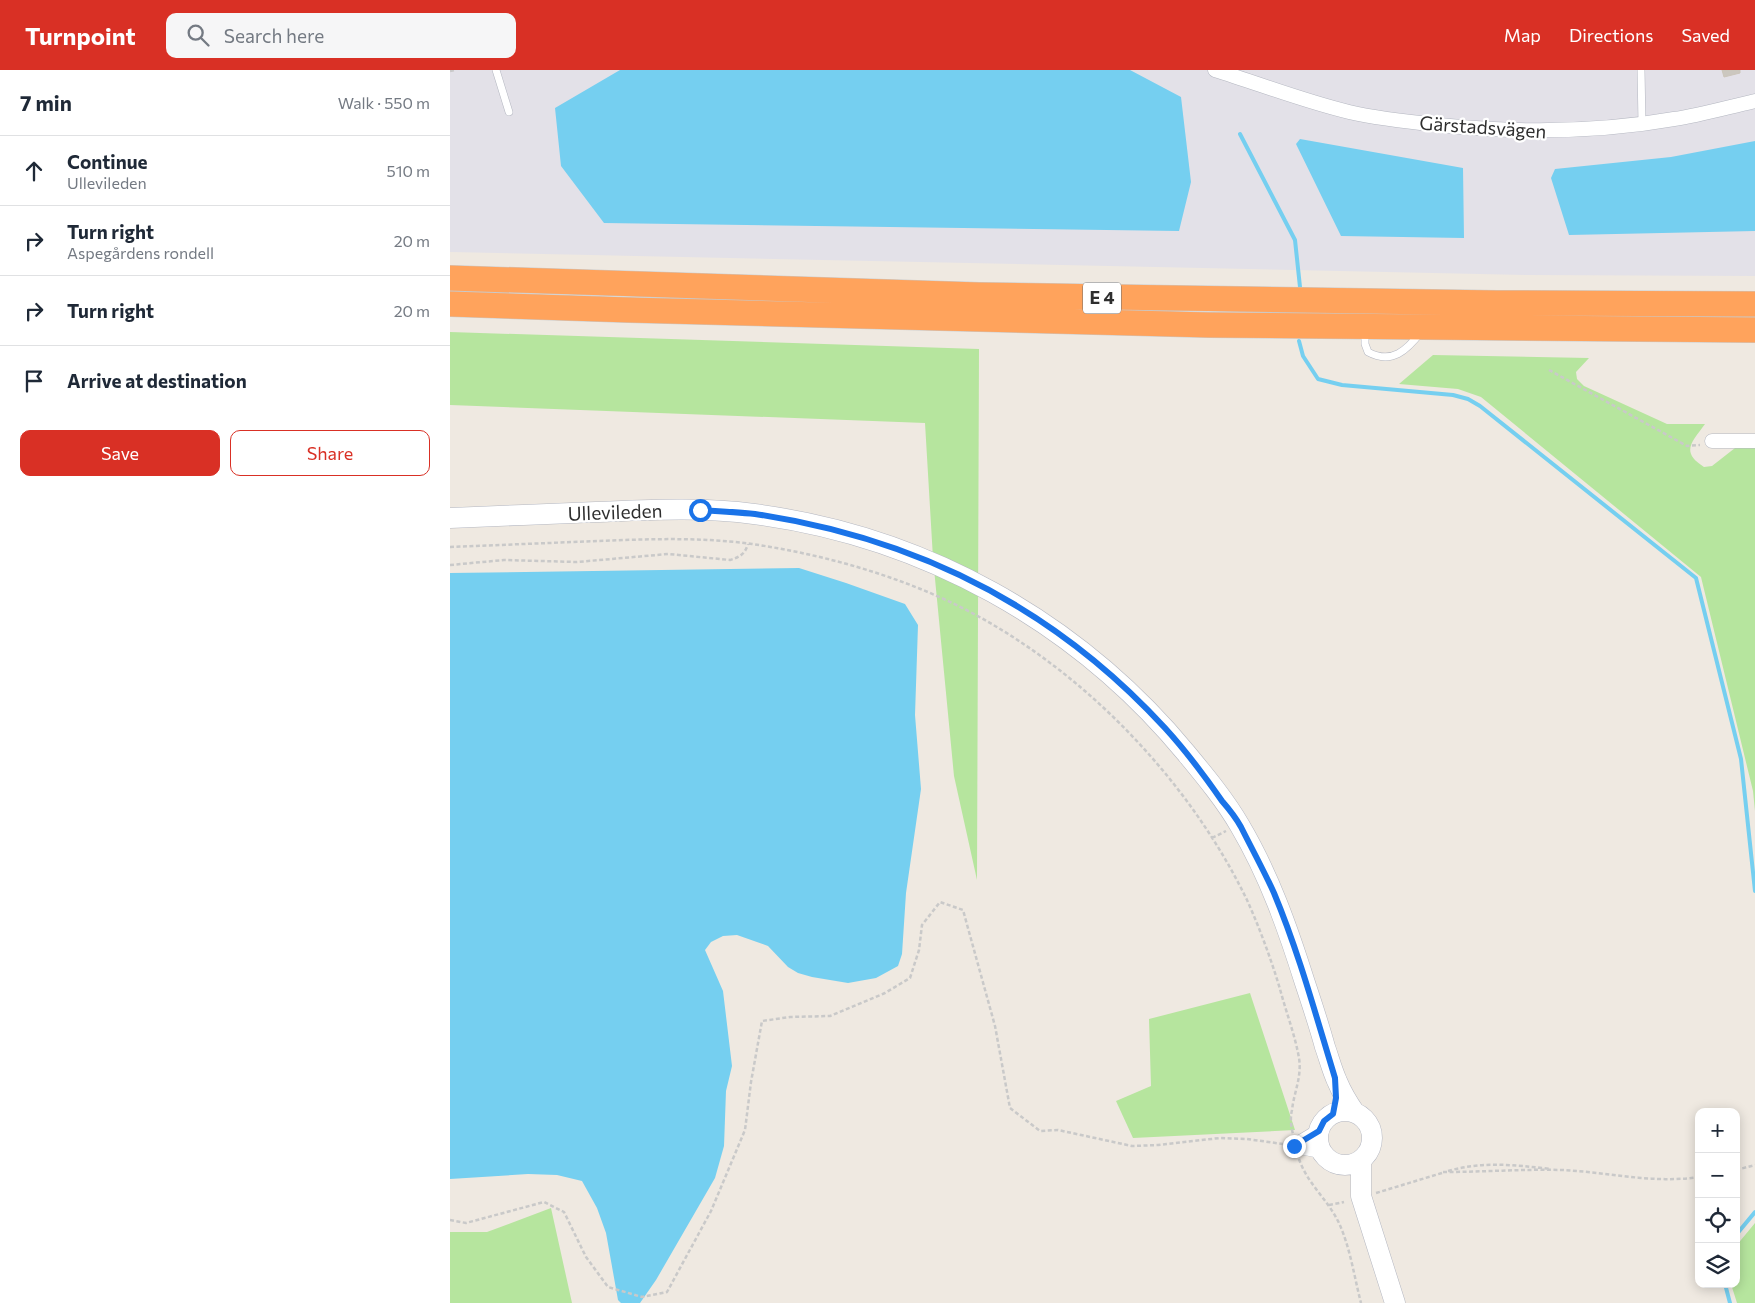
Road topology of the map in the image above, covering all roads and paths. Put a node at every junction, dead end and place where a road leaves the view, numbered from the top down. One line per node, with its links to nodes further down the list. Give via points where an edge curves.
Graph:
1 (454, 70): 5 (path)
2 (496, 70): 8 (lane)
3 (1215, 70): 6 (street, Gärstadsvägen)
4 (1641, 70): 9 (lane)
5 (450, 71)
6 (1250, 75): 9 (street, Gärstadsvägen, via 1297,98 1401,121 1539,132)
7 (1755, 100): 9 (street, Gärstadsvägen)
8 (508, 112)
9 (1642, 123)
10 (450, 278): 13 (highway, E 4, via 979,295)
11 (450, 304): 13 (highway, E 4, via 1026,321)
12 (1755, 304): 13 (highway, E 4)
13 (1366, 314): 14 (highway, E 4, via 1424,328)
14 (1755, 330)
15 (1549, 370): 16 (path, via 1687,446)
16 (1712, 441): 17 (street)
17 (1755, 441)
18 (450, 518): 22 (main road, Ullevileden, via 634,510 754,514 856,535 904,551 950,570 1045,623 1136,698 1205,776 1240,825 1274,893)
19 (748, 544): 20 (path, via 633,540); 21 (path, via 745,552 730,560 668,554 577,562 504,560); 26 (path, via 848,564 947,600 1043,657 1083,689 1151,757 1212,838 1247,901 1272,964 1300,1060 1300,1078 1291,1113)
20 (450, 547)
21 (450, 565)
22 (1335, 1078): 23 (main road, Ullevileden); 24 (main road, Ullevileden)
23 (1355, 1113): 24 (main road); 28 (main road, via 1366,1122 1372,1135 1370,1149)
24 (1333, 1114): 25 (main road)
25 (1319, 1131): 26 (street); 27 (main road)
26 (1295, 1147): 27 (street); 36 (path, via 1310,1182); 37 (path, via 1220,1138 1132,1146 1058,1130 1040,1131 1010,1108 995,1026 963,910 940,902 922,925 920,950 910,978 885,993 830,1016 762,1021 745,1130 711,1211 667,1292 642,1297 608,1287 586,1257 564,1212 544,1202 466,1223)
27 (1321, 1151): 29 (main road)
28 (1361, 1160): 29 (main road); 35 (main road)
29 (1339, 1164): 35 (main road)
30 (1755, 1165): 31 (path)
31 (1740, 1169)
32 (1562, 1170): 33 (path); 33 (path, via 1501,1163 1476,1164); 34 (path, via 1667,1179)
33 (1443, 1172): 35 (path)
34 (1695, 1177)
35 (1360, 1197): 36 (path); 39 (main road)
36 (1328, 1206): 38 (path, via 1338,1221 1345,1242)
37 (450, 1220)
38 (1360, 1303)
39 (1395, 1303)

